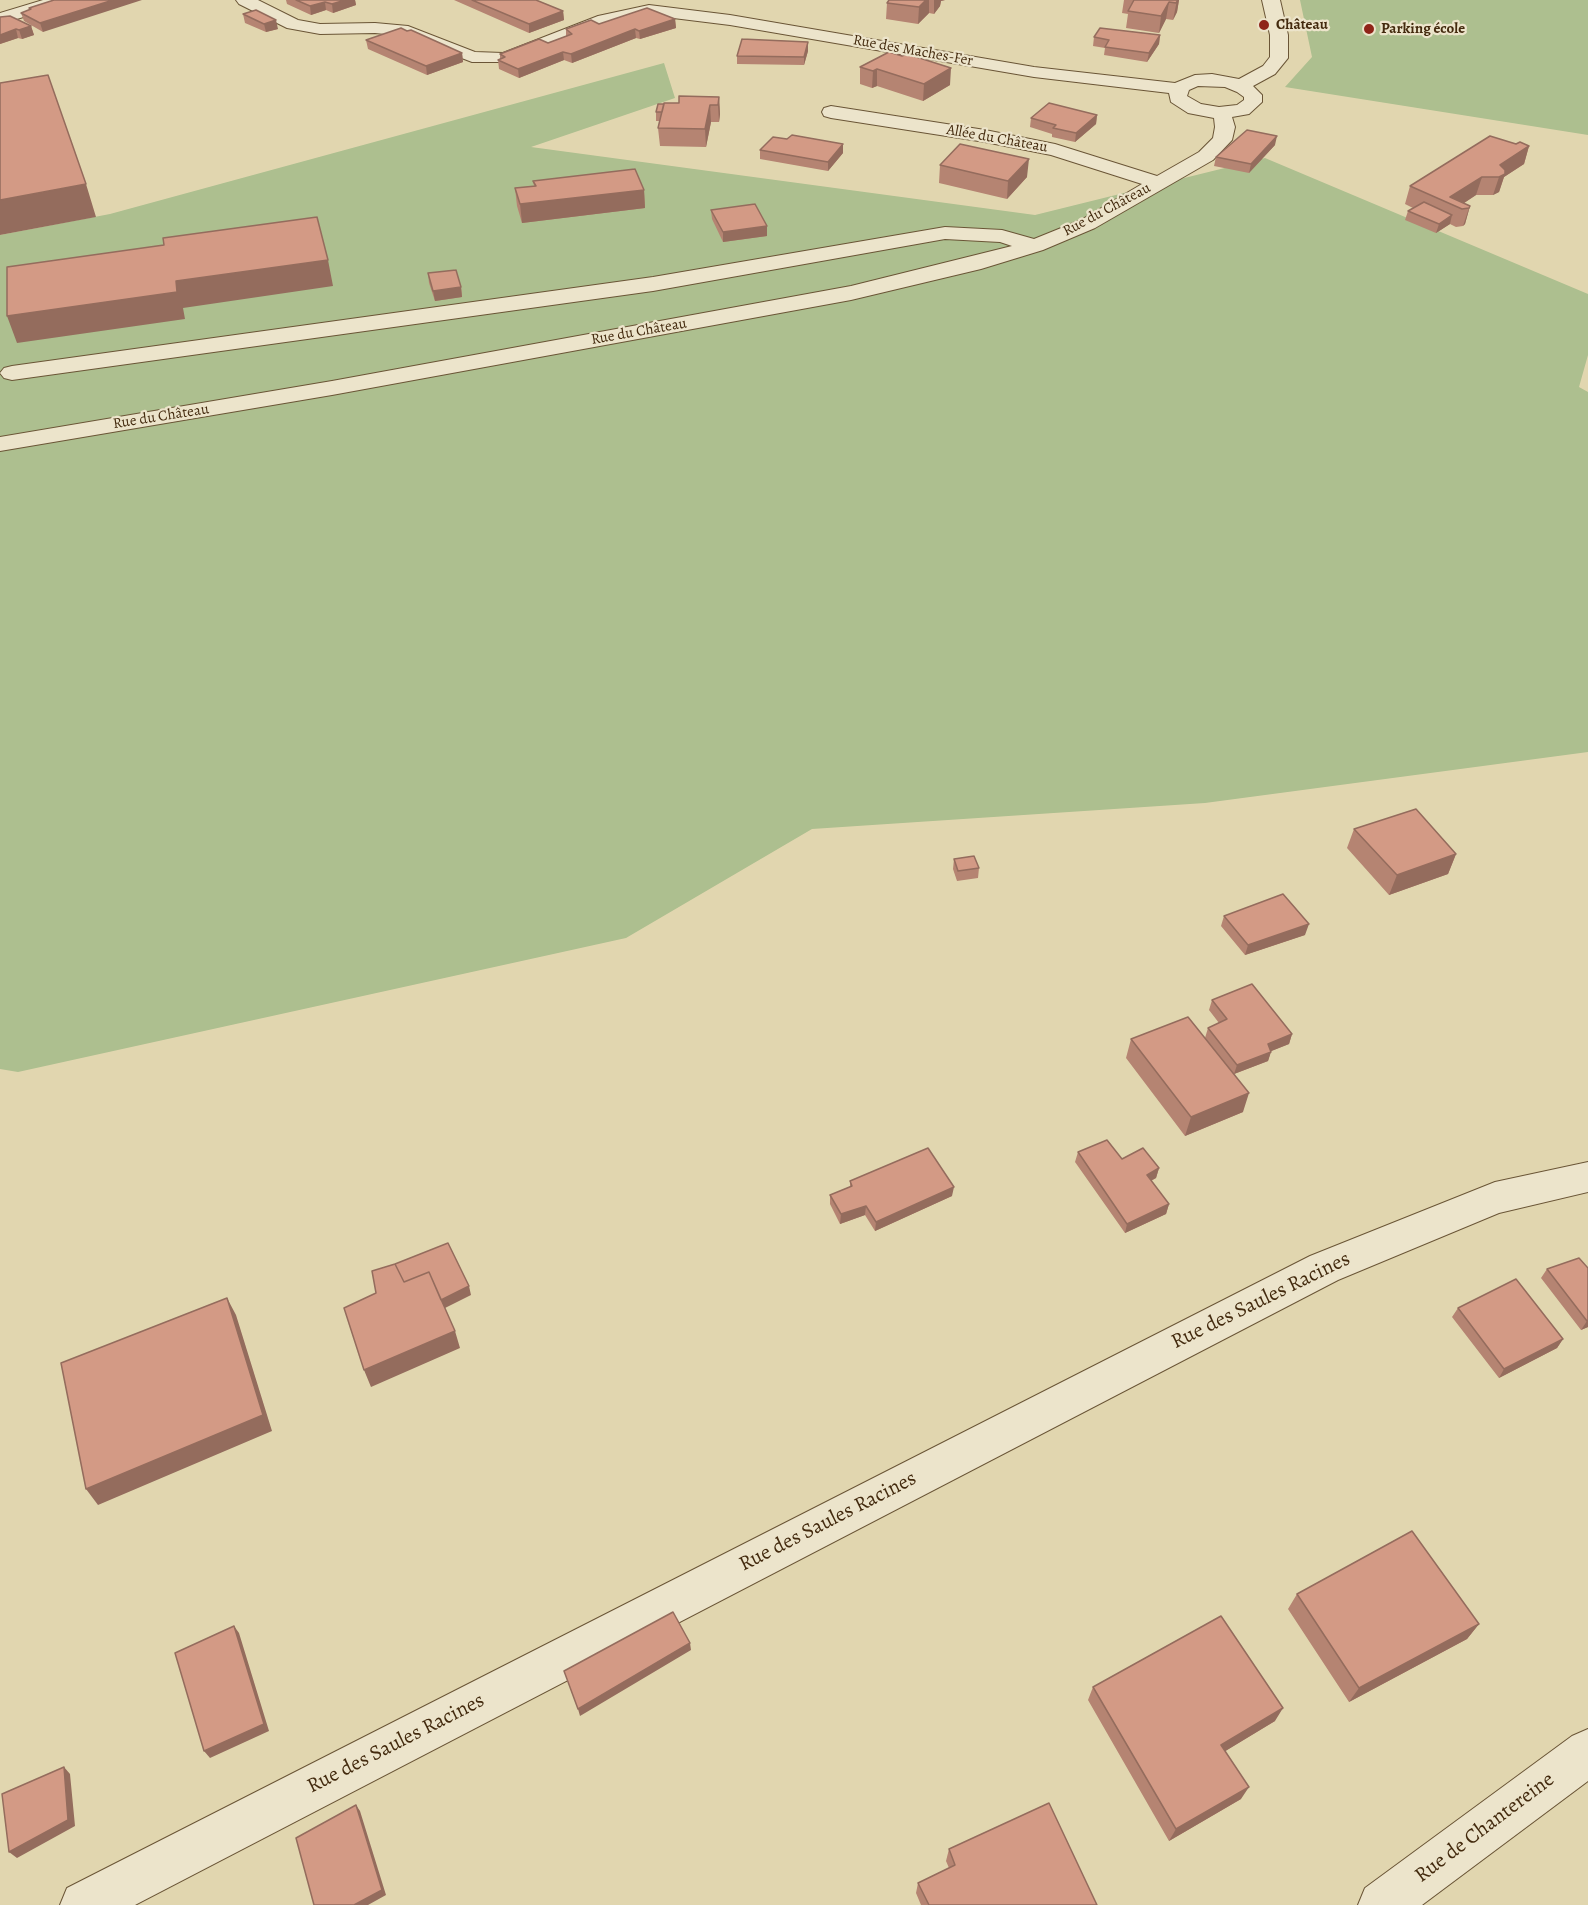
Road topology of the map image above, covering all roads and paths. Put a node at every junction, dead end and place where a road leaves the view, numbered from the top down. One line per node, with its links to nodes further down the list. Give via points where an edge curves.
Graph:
1 (61, 0): 4 (street)
2 (244, 0): 6 (street, Rue des Maches-Fer, via 293,24 320,29 408,31 472,57 505,58 604,20 649,10 730,20 1034,72)
3 (1271, 0): 5 (street, via 1279,35 1279,58 1269,70)
4 (0, 19)
5 (1240, 86): 6 (street, via 1206,80); 8 (street, via 1253,95 1252,105)
6 (1179, 89): 8 (street, via 1178,98 1186,105)
7 (831, 112): 9 (street, Allée du Château, via 1055,150)
8 (1222, 113): 9 (street, Rue du Château, via 1224,134 1214,149)
9 (1159, 183): 10 (street, Rue du Château, via 1088,224)
10 (1036, 246): 11 (street, via 1002,236 945,233 653,284); 12 (street, Rue du Château, via 851,293)
11 (12, 373)
12 (0, 444)
13 (1588, 1177): 15 (street, Rue des Saules Racines, via 1495,1198 1324,1268)
14 (1588, 1752): 16 (street, Rue de Chantereine)
15 (84, 1905)
16 (1382, 1905)

